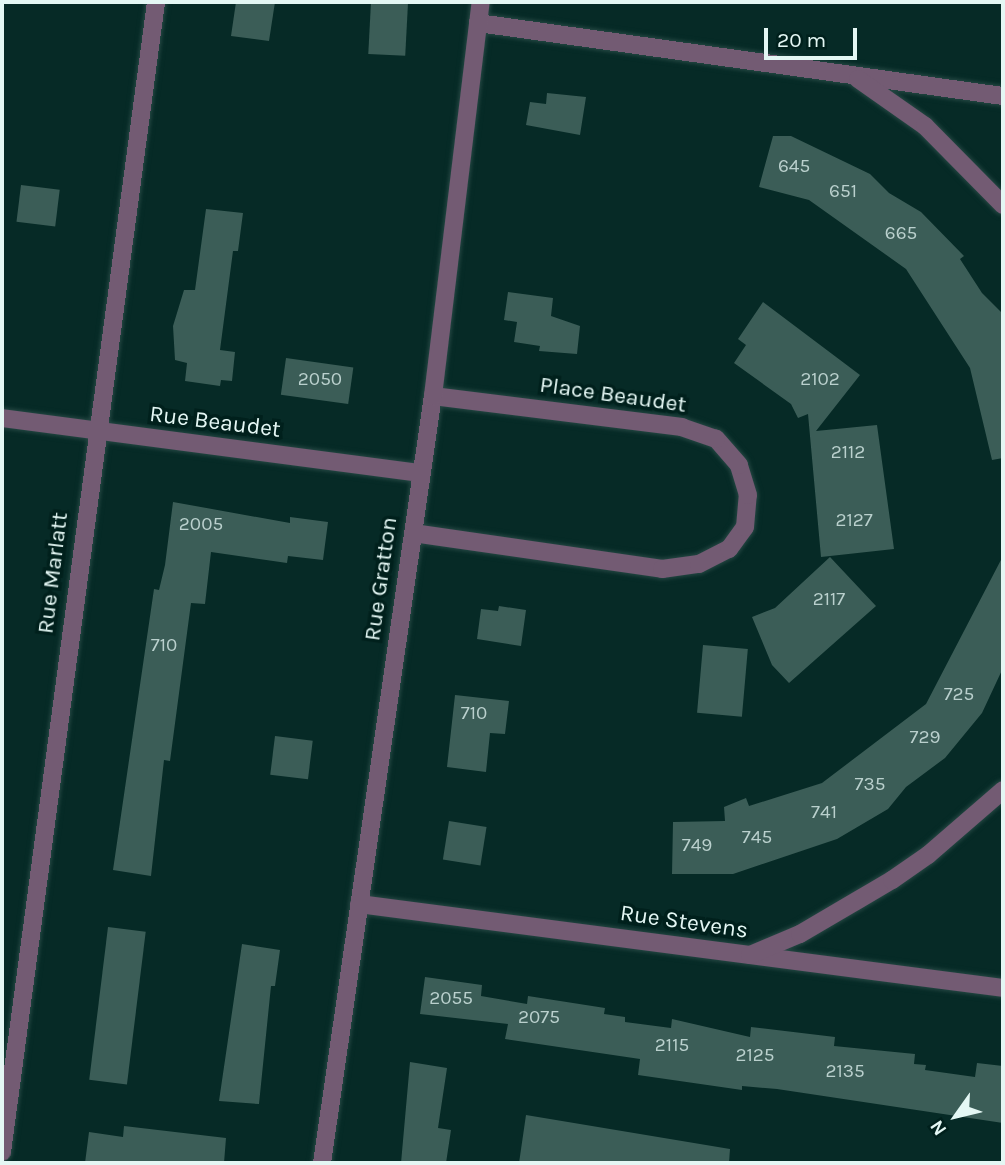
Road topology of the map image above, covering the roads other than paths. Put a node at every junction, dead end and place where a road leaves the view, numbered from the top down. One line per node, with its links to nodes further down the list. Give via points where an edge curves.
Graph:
1 (156, 2): 9 (street, Rue Marlatt)
2 (481, 2): 3 (street, Rue Gratton)
3 (478, 23): 4 (street); 7 (street, Rue Gratton)
4 (854, 76): 5 (street); 6 (street, via 925,126)
5 (1003, 96)
6 (1003, 205)
7 (433, 396): 10 (street, Rue Gratton); 11 (street, Place Beaudet, via 682,427 716,439 739,465 748,495 745,527 729,549 699,565 662,569)
8 (2, 418): 9 (street, Rue Beaudet)
9 (96, 432): 10 (street, Rue Beaudet); 16 (street, Rue Marlatt)
10 (421, 473): 11 (street, Rue Gratton)
11 (413, 533): 13 (street, Rue Gratton)
12 (1003, 790): 14 (street, via 892,880 800,934)
13 (359, 904): 14 (street, Rue Stevens); 17 (street, Rue Gratton)
14 (750, 956): 15 (street, Rue Stevens)
15 (1003, 988)
16 (2, 1152)
17 (323, 1163)

